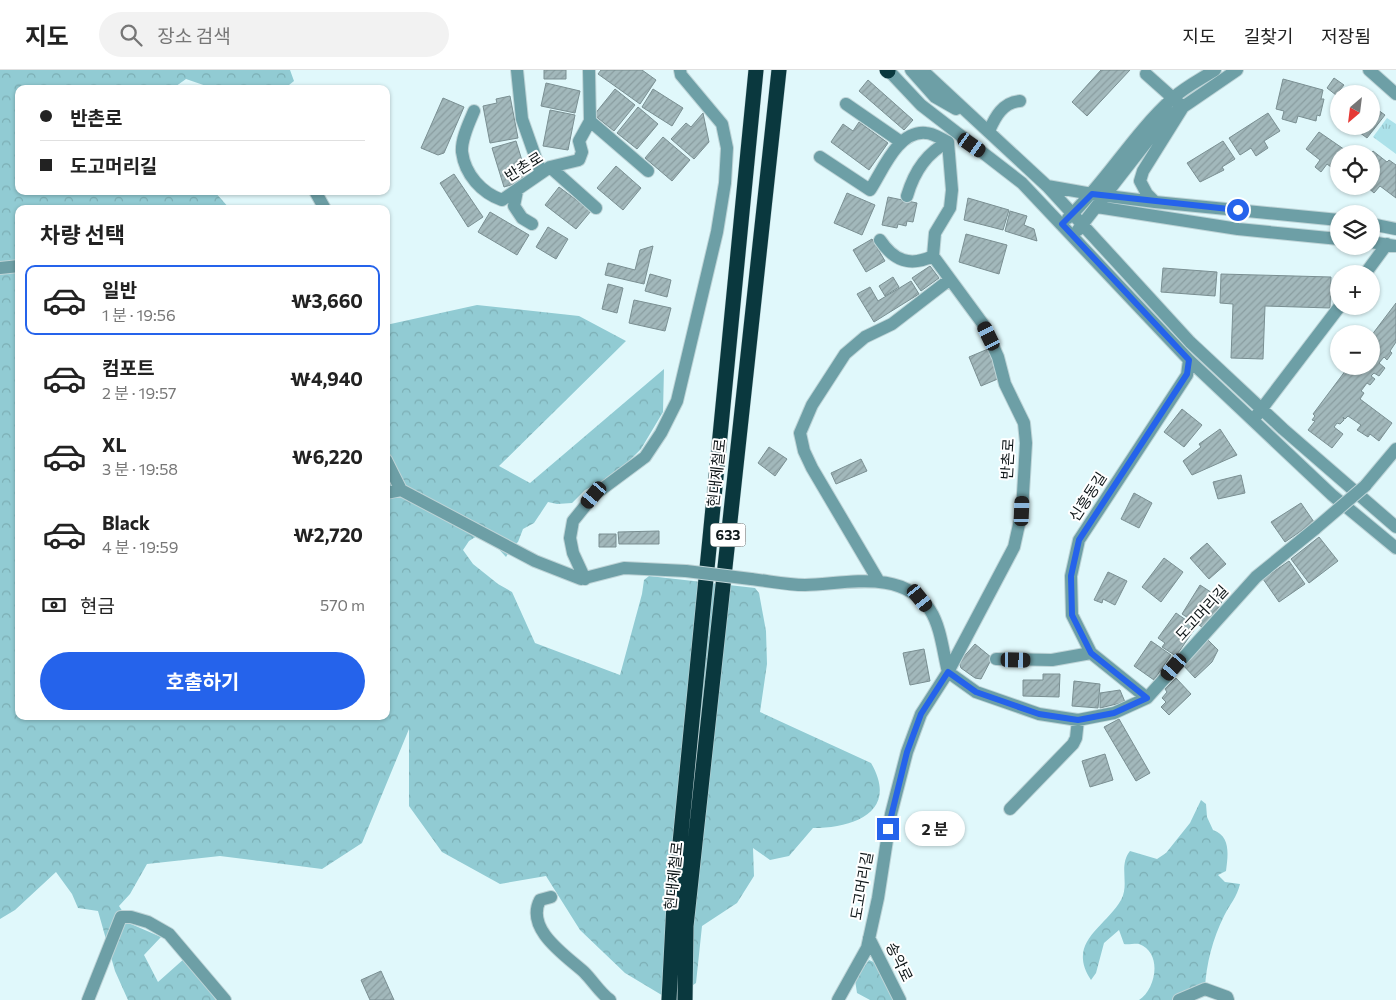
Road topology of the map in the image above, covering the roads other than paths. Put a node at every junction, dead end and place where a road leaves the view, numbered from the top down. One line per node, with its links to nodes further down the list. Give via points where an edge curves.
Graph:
1 (517, 70): 25 (street, via 522,119)
2 (589, 70): 20 (street, 반촌로)
3 (680, 70): 61 (street, via 722,124 727,148 717,232 677,401 665,425 645,457 594,495 572,521 570,538 573,553)
4 (756, 70): 75 (highway, 현대제철로 / 633, via 674,904)
5 (779, 70): 71 (highway, 현대제철로 / 633, via 686,926)
6 (888, 70): 38 (street, via 921,105 1022,183)
7 (911, 70): 19 (street, via 935,97)
8 (922, 70): 19 (street)
9 (1215, 70): 14 (street)
10 (1237, 70): 17 (street)
11 (1369, 70): 13 (street)
12 (1146, 74): 14 (street)
13 (1396, 94)
14 (1173, 98): 17 (street); 29 (street, via 1133,141)
15 (1020, 101): 21 (street, via 1005,106)
16 (846, 104): 22 (street)
17 (1183, 107): 30 (street, via 1163,120); 32 (street, via 1143,170 1140,181)
18 (474, 111): 28 (street, 반촌로, via 462,151 467,168 490,196 502,200)
19 (975, 120): 21 (street)
20 (590, 121): 25 (street, 반촌로, via 579,141 582,152 579,160); 26 (street)
21 (989, 131): 27 (street)
22 (901, 142): 23 (street, via 913,134 927,132); 24 (street, via 870,190)
23 (948, 142): 31 (street, via 925,158); 46 (street, via 952,190 950,208 935,233)
24 (820, 157)
25 (545, 170): 28 (street, 반촌로); 34 (street)
26 (648, 171)
27 (1047, 186): 29 (street); 35 (street)
28 (517, 191): 37 (street, via 514,206 522,218)
29 (1092, 194): 30 (street); 35 (street)
30 (1106, 195): 32 (street); 33 (street)
31 (907, 196)
32 (1155, 202): 36 (street)
33 (1097, 207): 39 (street); 43 (street, via 1238,229)
34 (596, 208)
35 (1073, 214): 38 (street); 39 (street)
36 (1330, 219)
37 (532, 224)
38 (1062, 224): 42 (street)
39 (1082, 225): 42 (street); 53 (street, via 1190,342)
40 (1380, 226): 41 (street)
41 (1396, 229)
42 (1073, 235): 52 (street)
43 (1330, 238)
44 (880, 240): 46 (street, via 891,256 903,260 922,261)
45 (1391, 245): 47 (street)
46 (933, 256): 50 (street, 반촌로)
47 (1373, 265)
48 (15, 266): 49 (street)
49 (0, 268)
50 (949, 280): 62 (street, via 892,324 865,337 845,354 812,405 800,433 812,468); 65 (street, 반촌로, via 989,336 1005,384 1024,423 1026,443 1022,511 1014,547)
51 (1333, 315): 53 (street)
52 (1189, 360): 54 (street); 63 (street, 신흥동길, via 1187,374 1079,540 1071,576 1072,615)
53 (1262, 409): 54 (street); 59 (street)
54 (1252, 422): 60 (street)
55 (1396, 449): 66 (street, 도고머리길, bridge, via 1365,486 1256,577)
56 (390, 468): 57 (street)
57 (401, 490): 58 (street); 61 (street, via 535,562)
58 (390, 492)
59 (1396, 527)
60 (1396, 548)
61 (585, 580): 62 (street, bridge, via 624,568 686,571 803,585)
62 (878, 580): 65 (street, via 920,598 930,610)
63 (1091, 653): 64 (street, via 1052,660); 66 (street, 신흥동길)
64 (996, 659)
65 (948, 672): 67 (street, 도고머리길, via 976,692 1039,714); 70 (street, 도고머리길, via 921,714 907,752 891,814)
66 (1147, 698): 67 (street, 도고머리길, via 1114,713)
67 (1078, 720): 68 (street, via 1073,744)
68 (1010, 809)
69 (551, 897): 74 (street, via 540,900 536,908 541,927 562,956 584,972)
70 (869, 938): 76 (street, 도고머리길, via 859,966); 77 (street, 송악로)
71 (685, 999)
72 (88, 1000): 73 (street, via 121,917 131,917 169,934)
73 (225, 1000)
74 (610, 1000)
75 (669, 1000)
76 (838, 1000)
77 (900, 1000)
78 (1179, 1000): 79 (street, via 1205,989)
79 (1228, 1000)

